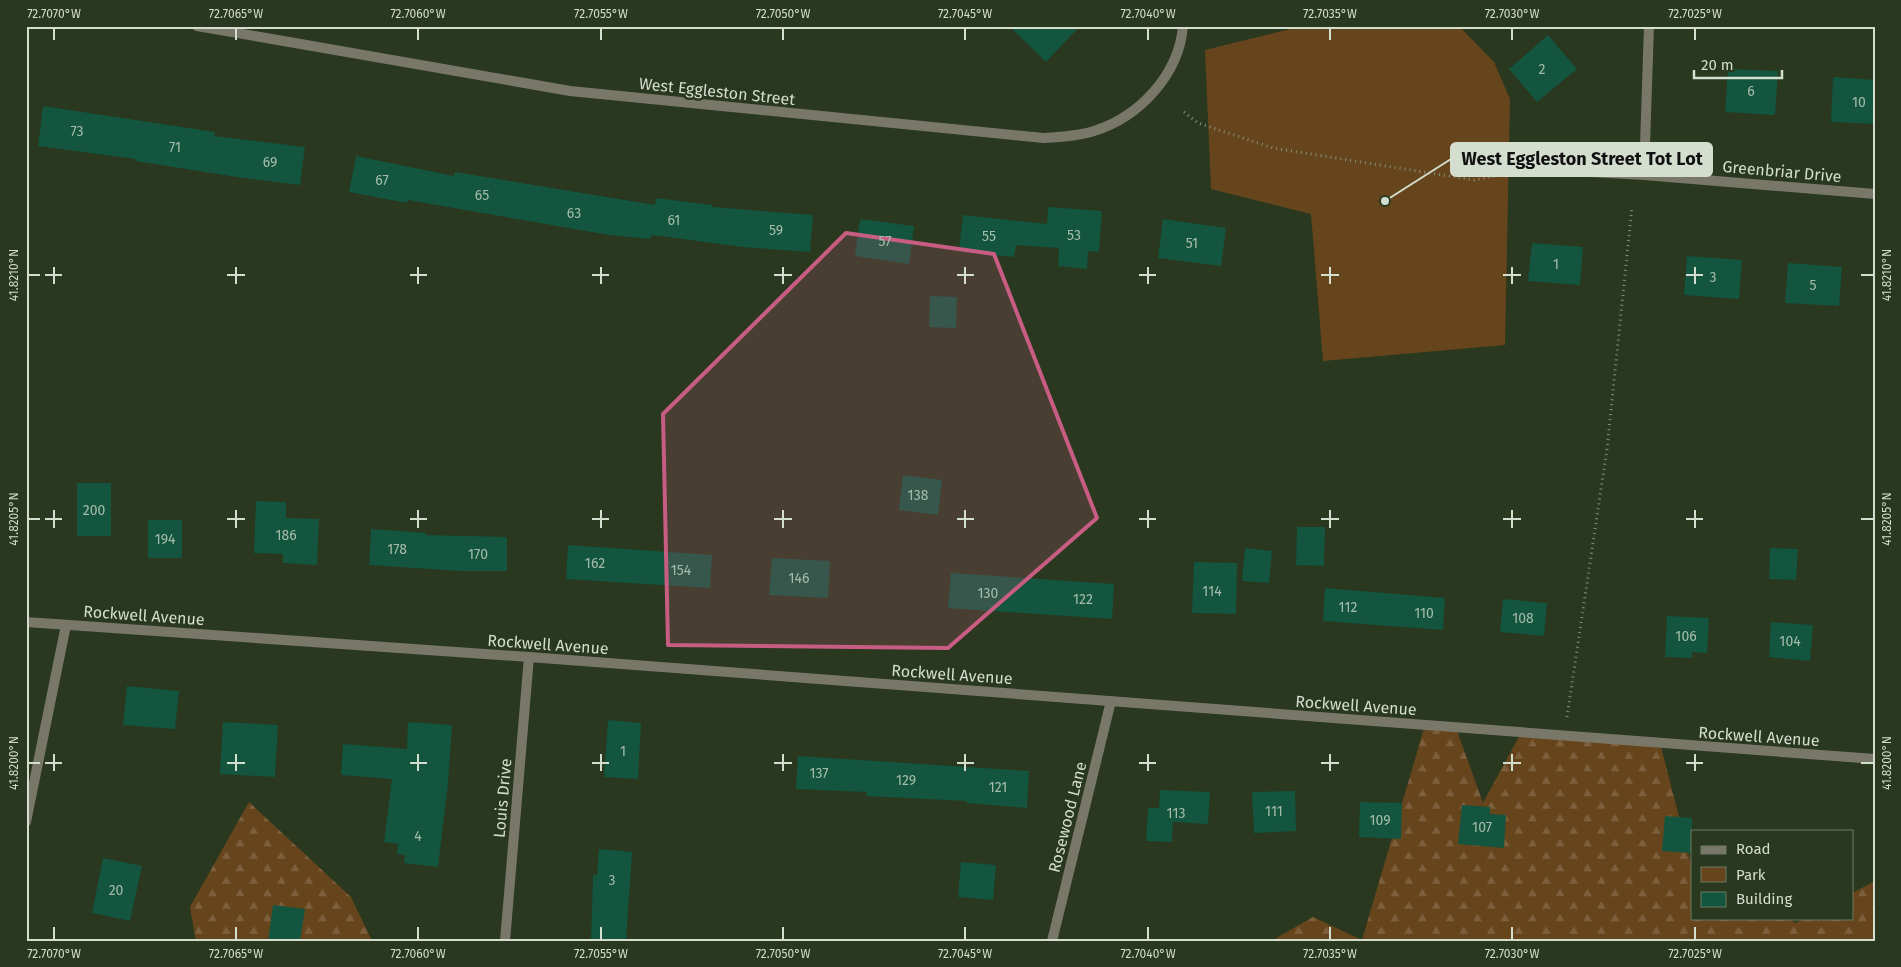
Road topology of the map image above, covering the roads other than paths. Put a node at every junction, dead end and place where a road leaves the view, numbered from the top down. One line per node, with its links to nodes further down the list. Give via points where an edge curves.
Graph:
1 (197, 26): 2 (street, West Eggleston Street, via 570,91 1044,138 1093,132 1116,122 1149,98 1170,68)
2 (1183, 26)
3 (1649, 26): 5 (street)
4 (1537, 169): 5 (street, Greenbriar Drive)
5 (1644, 175): 6 (street, Greenbriar Drive)
6 (1875, 194)
7 (26, 622): 8 (street, Rockwell Avenue)
8 (66, 625): 9 (street, Rockwell Avenue); 12 (street)
9 (529, 658): 10 (street, Rockwell Avenue); 13 (street, Louis Drive)
10 (1111, 701): 11 (street, Rockwell Avenue); 14 (street, Rosewood Lane)
11 (1875, 760)
12 (26, 822)
13 (505, 941)
14 (1052, 941)

